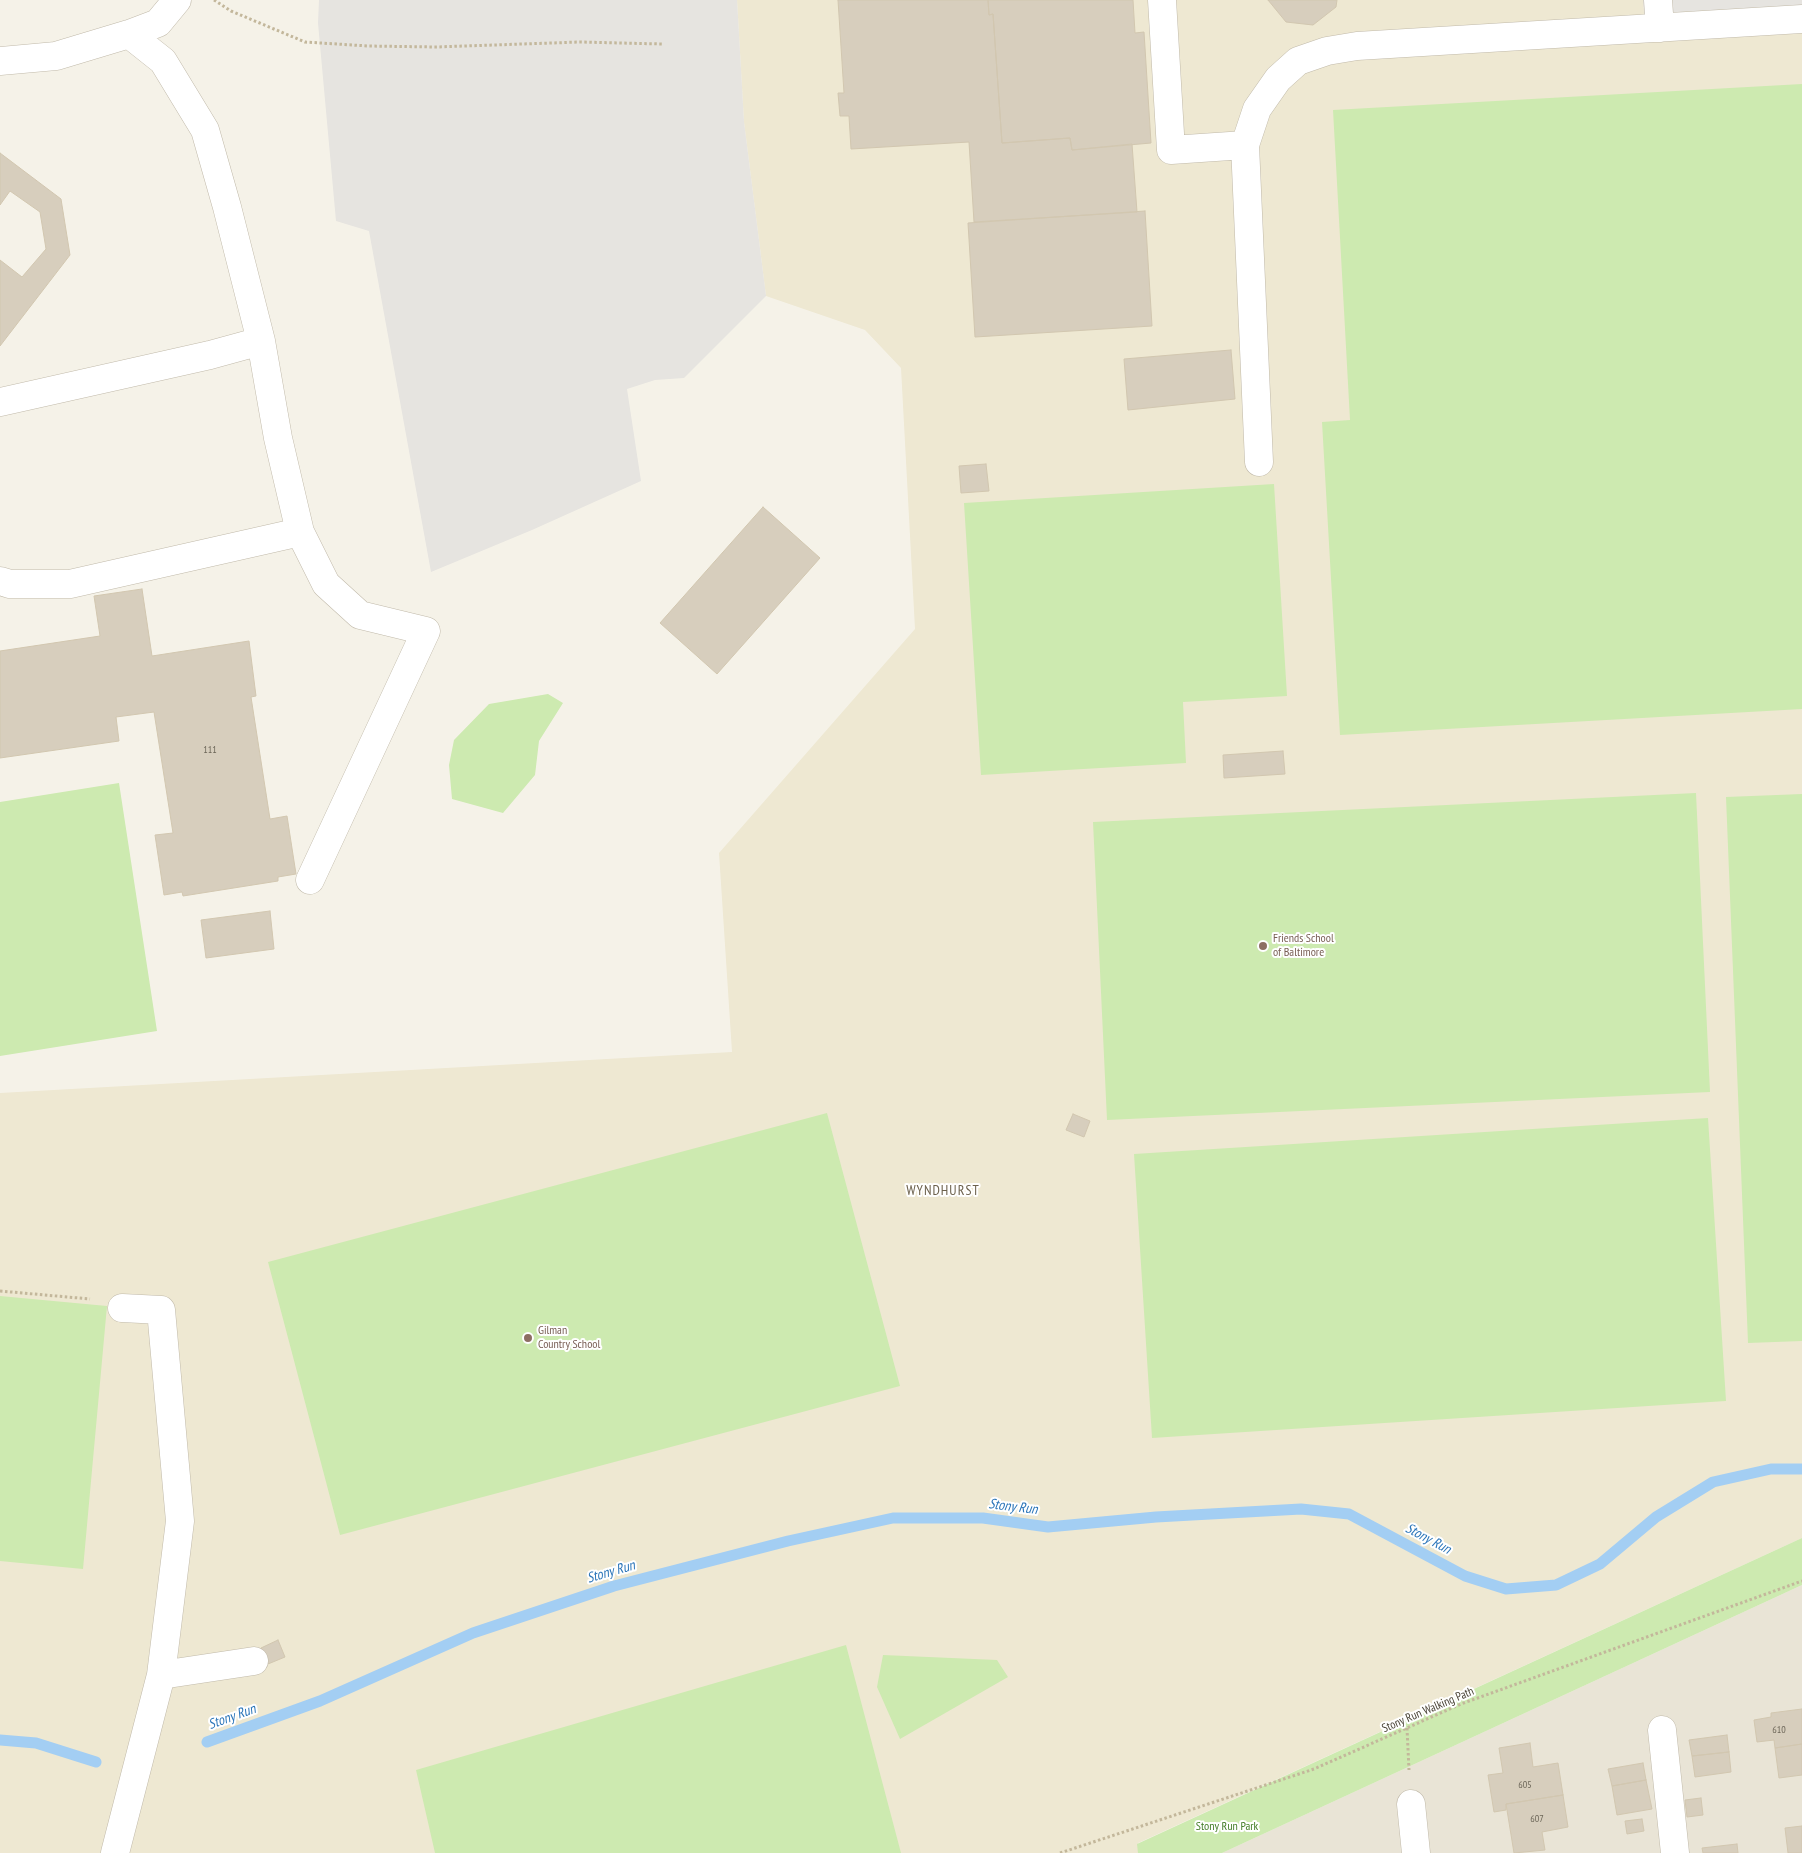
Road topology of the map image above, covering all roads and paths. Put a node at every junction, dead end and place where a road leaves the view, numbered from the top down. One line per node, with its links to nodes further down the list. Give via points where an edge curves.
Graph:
1 (178, 0): 7 (street, via 158,23)
2 (214, 0): 8 (path, via 231,11 305,42 436,47 580,42)
3 (1162, 0): 10 (street, via 1171,150)
4 (1658, 0): 6 (street)
5 (1802, 19): 6 (street)
6 (1660, 28): 10 (street, via 1357,46 1327,51 1298,61 1278,79 1257,109)
7 (129, 34): 9 (street, via 56,56); 11 (street, via 163,61 205,130)
8 (662, 44)
9 (0, 61)
10 (1245, 146): 13 (street)
11 (261, 341): 12 (street, via 210,356); 14 (street, via 278,438)
12 (0, 402)
13 (1259, 462)
14 (300, 532): 15 (street, via 70,584); 16 (street, via 326,584 360,615 426,632)
15 (0, 582)
16 (310, 880)
17 (0, 1291): 18 (path, via 91,1300)
18 (122, 1308): 21 (street, via 161,1310 180,1521)
19 (1802, 1581): 22 (path, Stony Run Walking Path, via 1461,1704)
20 (254, 1661): 21 (street)
21 (160, 1675): 25 (street)
22 (1407, 1728): 24 (path); 26 (path, Stony Run Walking Path, via 1314,1769)
23 (1662, 1730): 28 (street)
24 (1411, 1804): 27 (street)
25 (115, 1853)
26 (1060, 1853)
27 (1416, 1853)
28 (1675, 1853)

